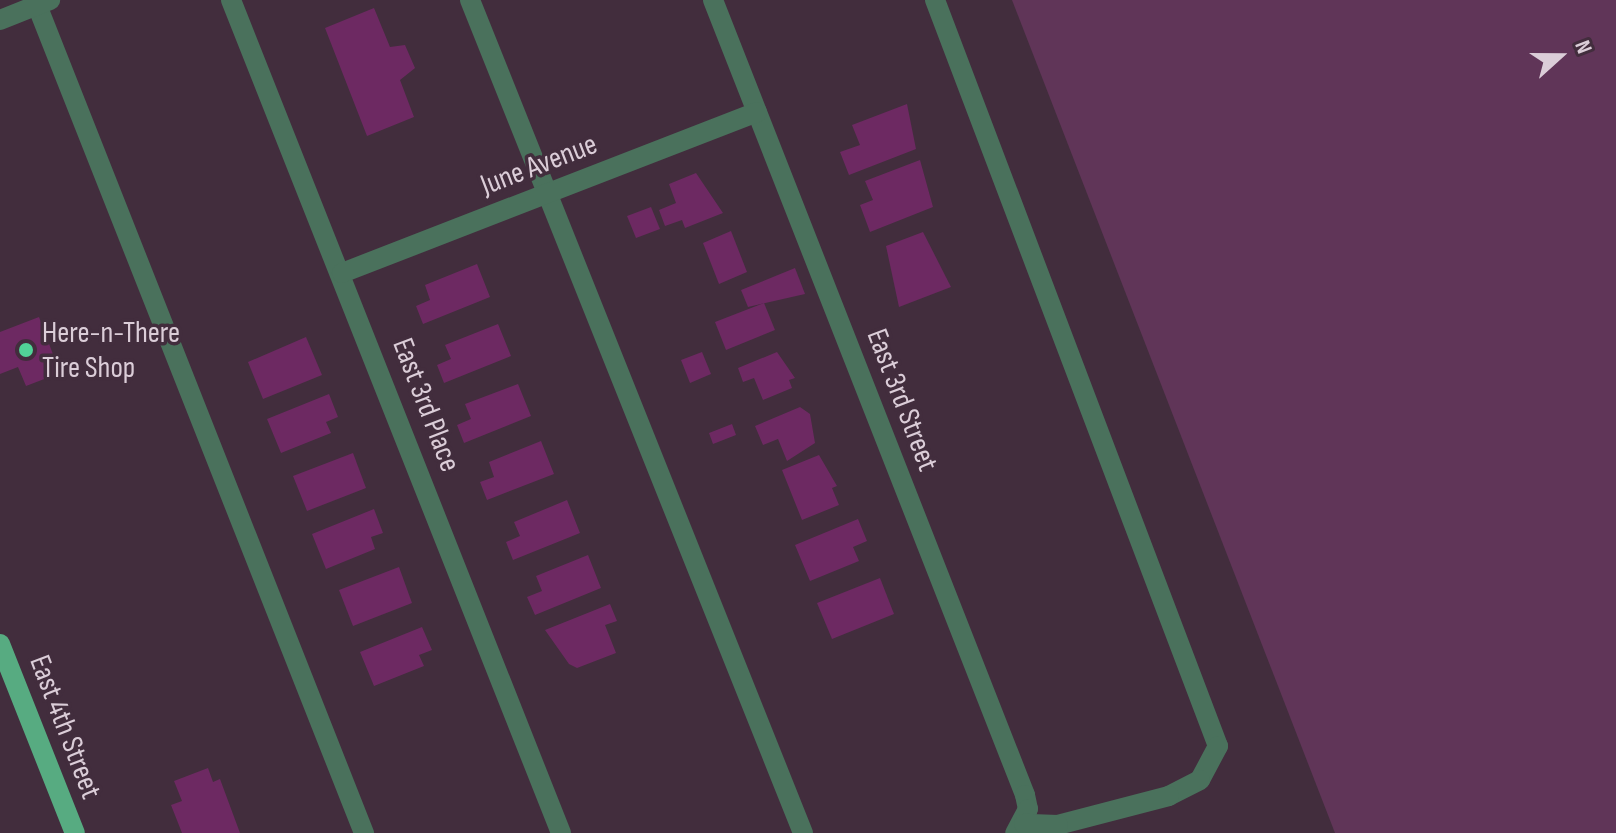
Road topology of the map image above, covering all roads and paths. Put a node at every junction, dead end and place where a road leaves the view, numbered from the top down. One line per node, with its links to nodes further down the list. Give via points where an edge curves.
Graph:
1 (231, 0): 9 (street, East 3rd Place)
2 (470, 0): 8 (street)
3 (713, 0): 7 (street, East 3rd Street)
4 (935, 0): 11 (street, via 1218,746 1200,780 1169,796 1058,825)
5 (41, 2): 6 (street); 13 (street)
6 (0, 20)
7 (757, 112): 8 (street, June Avenue); 11 (street, East 3rd Street, via 1025,795)
8 (547, 194): 9 (street, June Avenue); 15 (street)
9 (342, 273): 14 (street, East 3rd Place)
10 (0, 644): 12 (main road, East 4th Street)
11 (1019, 828)
12 (75, 833)
13 (364, 833)
14 (561, 833)
15 (803, 833)

